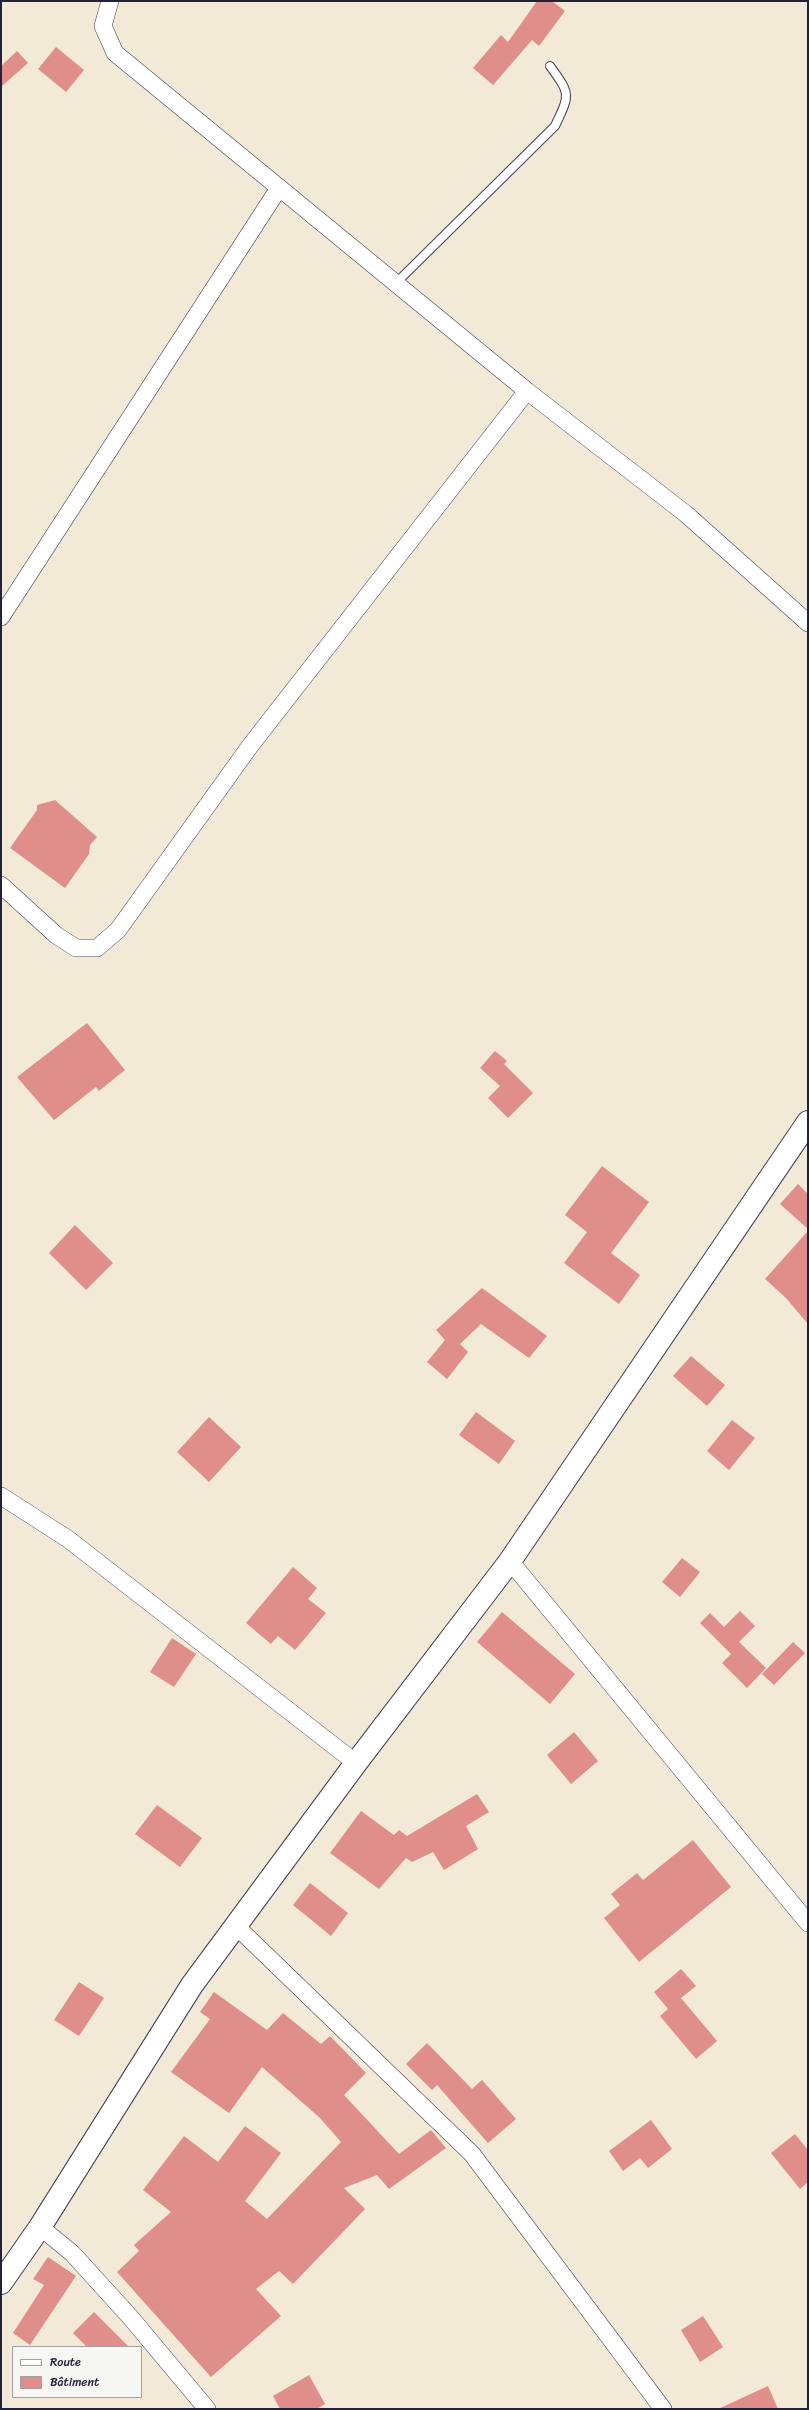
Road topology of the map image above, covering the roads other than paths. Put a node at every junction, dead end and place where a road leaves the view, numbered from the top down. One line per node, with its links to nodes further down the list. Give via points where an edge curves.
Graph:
1 (110, 1): 3 (street, via 103,26 115,53)
2 (550, 66): 4 (lane, via 566,88 567,100 555,126)
3 (280, 188): 4 (street); 6 (street)
4 (396, 283): 5 (street)
5 (527, 391): 7 (street, via 686,514); 8 (street, via 250,746 118,930 97,948 76,948 56,935)
6 (1, 617)
7 (808, 623)
8 (1, 885)
9 (808, 1122): 11 (street)
10 (1, 1496): 12 (street, via 68,1539)
11 (510, 1561): 12 (street); 13 (street)
12 (356, 1763): 14 (street)
13 (808, 1923)
14 (236, 1926): 15 (street, via 192,1985); 18 (street, via 472,2154)
15 (40, 2227): 16 (street); 17 (street, via 78,2259)
16 (1, 2283)
17 (207, 2409)
18 (663, 2409)

